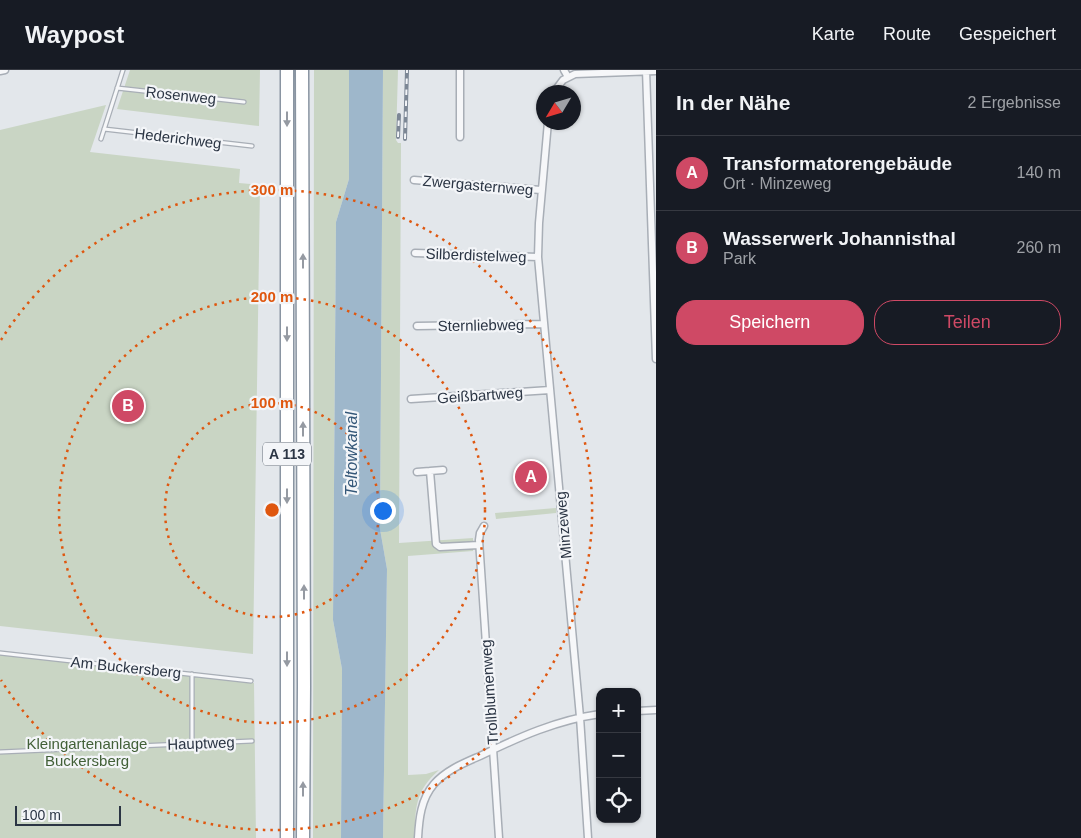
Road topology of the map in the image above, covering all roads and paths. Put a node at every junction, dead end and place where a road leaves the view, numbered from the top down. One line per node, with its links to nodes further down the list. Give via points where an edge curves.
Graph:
1 (5, 70): 9 (street)
2 (123, 70): 12 (lane)
3 (287, 70): 44 (highway, A 113, one-way to 44)
4 (302, 70): 45 (highway, A 113, one-way to 4)
5 (460, 70): 16 (street)
6 (564, 70): 10 (street)
7 (646, 70): 8 (street); 10 (street, via 583,73); 25 (street)
8 (656, 70)
9 (0, 71)
10 (568, 77): 11 (street)
11 (558, 85)
12 (117, 88): 13 (lane, Rosenweg); 14 (lane)
13 (244, 102)
14 (104, 129): 17 (lane); 18 (lane, Hederichweg)
15 (547, 130): 20 (street, Minzeweg)
16 (460, 137)
17 (101, 139)
18 (252, 146)
19 (414, 180): 20 (street, Zwergasternweg)
20 (542, 190): 22 (street, Minzeweg)
21 (415, 253): 22 (street, Silberdistelweg)
22 (538, 257): 23 (street, Minzeweg)
23 (544, 324): 24 (street, Sternliebweg); 26 (street, Minzeweg)
24 (417, 326)
25 (656, 359)
26 (550, 390): 27 (street, Geißbartweg); 39 (street, Minzeweg)
27 (411, 399)
28 (443, 470): 29 (street)
29 (430, 471): 30 (street); 32 (street, via 436,544 440,547)
30 (417, 472)
31 (484, 526): 32 (street, Trollblumenweg)
32 (479, 545): 42 (street, Trollblumenweg)
33 (0, 653): 34 (lane, Am Buckersberg)
34 (192, 674): 35 (lane, Am Buckersberg); 41 (lane)
35 (251, 681)
36 (656, 710): 37 (street)
37 (641, 711)
38 (596, 715): 39 (street)
39 (580, 717): 42 (street, via 518,737); 48 (street, Minzeweg)
40 (252, 741): 41 (lane, Hauptweg)
41 (192, 743): 43 (lane, Hauptweg)
42 (493, 750): 46 (street, via 446,772 435,783 420,814); 47 (street, Trollblumenweg)
43 (0, 752)
44 (287, 838)
45 (303, 838)
46 (418, 838)
47 (499, 838)
48 (588, 838)

